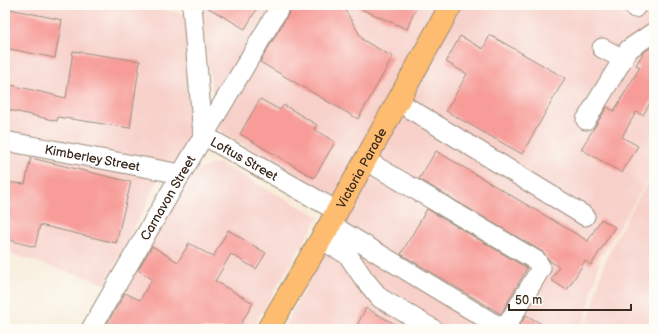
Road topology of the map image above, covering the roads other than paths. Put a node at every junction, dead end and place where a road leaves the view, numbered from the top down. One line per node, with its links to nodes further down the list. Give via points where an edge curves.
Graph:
1 (192, 5): 9 (street, Loftus Street)
2 (281, 5): 9 (street, Carnavon Street)
3 (452, 5): 7 (highway, Victoria Parade)
4 (654, 32): 6 (street, via 629,49)
5 (602, 48): 6 (street)
6 (623, 59): 8 (street)
7 (397, 101): 11 (highway, Victoria Parade); 13 (street)
8 (586, 120)
9 (203, 135): 12 (street, Carnavon Street); 14 (street, Loftus Street)
10 (5, 140): 12 (street, Kimberley Street)
11 (365, 160): 14 (highway, Victoria Parade); 14 (street, via 537,261 541,268 509,322 502,327)
12 (181, 174): 15 (street, Carnavon Street)
13 (585, 216)
14 (329, 225): 16 (highway, Victoria Parade); 17 (street, via 364,279 380,298)
15 (91, 329)
16 (268, 329)
17 (433, 329)

